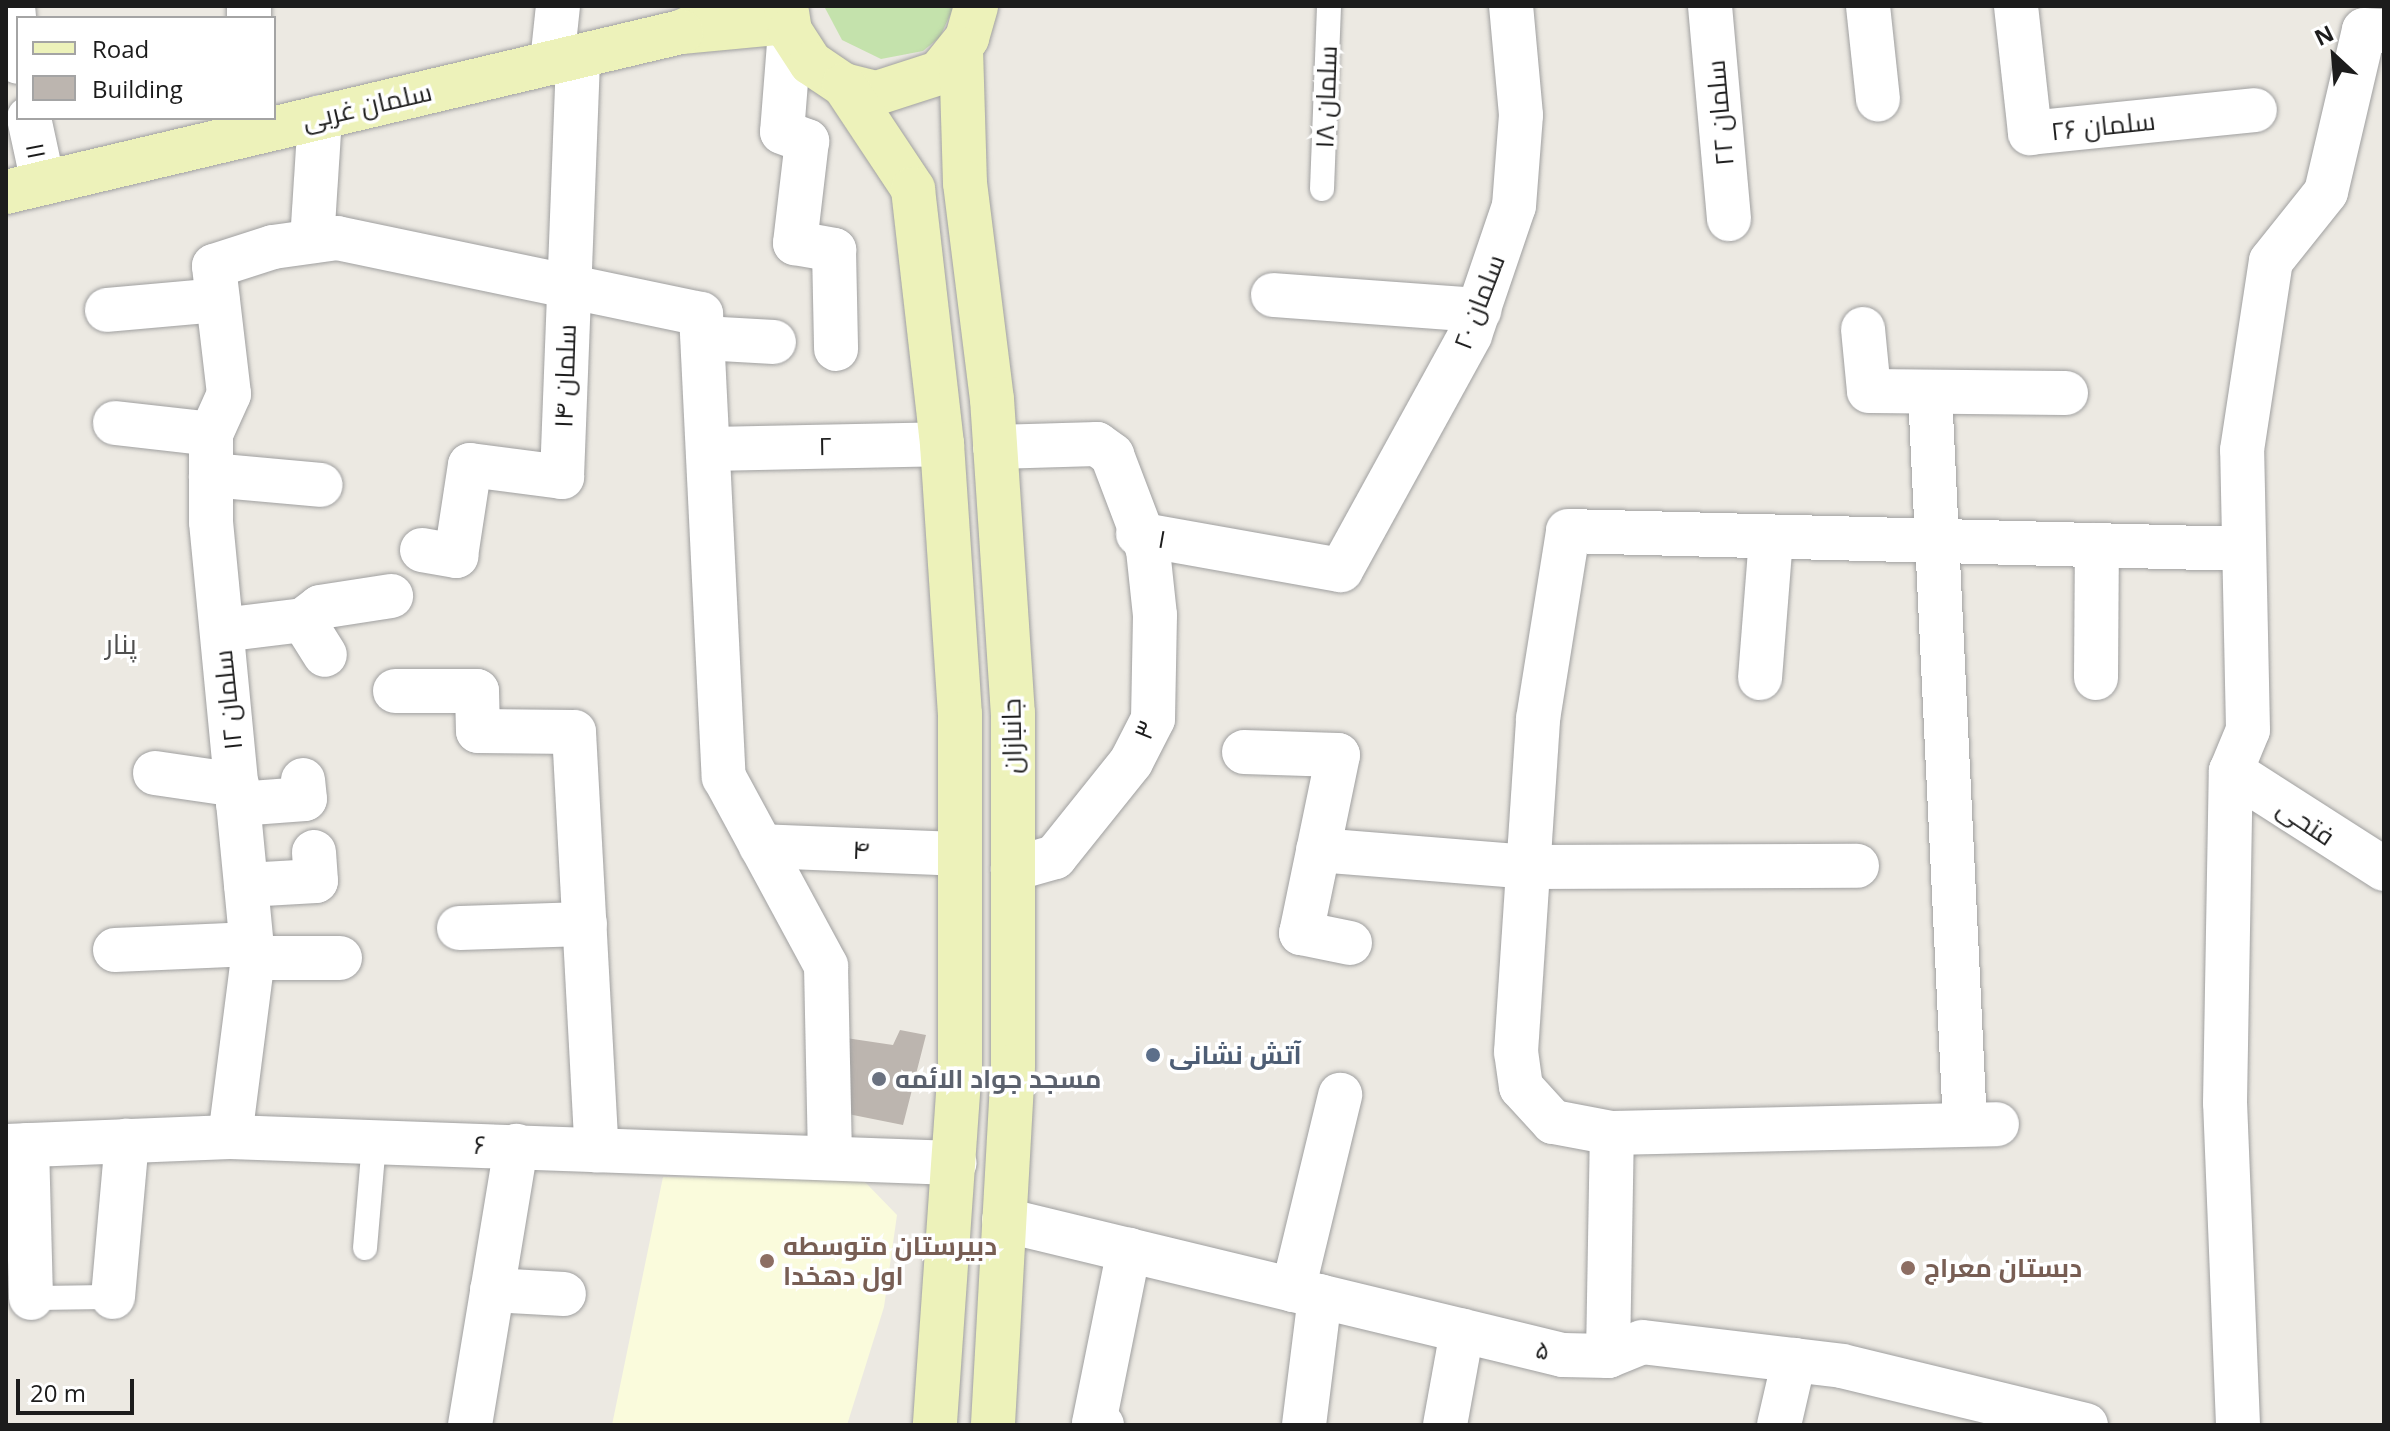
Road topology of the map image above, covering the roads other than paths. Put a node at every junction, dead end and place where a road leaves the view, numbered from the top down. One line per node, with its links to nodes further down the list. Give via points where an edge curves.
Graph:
1 (13, 6): 14 (street)
2 (558, 6): 15 (street, سلمان ۱۴)
3 (737, 6): 13 (street)
4 (1007, 6): 11 (street)
5 (1329, 6): 23 (lane, سلمان ۱۸)
6 (1511, 6): 30 (street, سلمان ۲۰, via 1521,115 1514,206)
7 (1710, 6): 24 (street, سلمان ۲۲)
8 (1868, 6): 17 (street)
9 (2016, 6): 18 (street, سلمان ۲۶, via 2030,133)
10 (788, 20): 13 (street); 16 (street, via 811,63); 34 (street, via 782,132 807,141 795,243 834,250)
11 (968, 31): 16 (street, via 939,73 909,88 877,93); 39 (street, جانبازان, via 965,183)
12 (2384, 31): 47 (street, via 2364,30 2326,192 2271,261 2242,450)
13 (681, 32): 15 (street, سلمان غربی)
14 (16, 40)
15 (565, 59): 19 (street, سلمان غربی); 27 (street, سلمان ۱۴)
16 (844, 85): 38 (street, جانبازان, via 913,189)
17 (1878, 99)
18 (2255, 110)
19 (320, 117): 21 (street, سلمان غربی); 25 (street)
20 (29, 120): 22 (street, ۱۱)
21 (238, 127): 22 (street, سلمان غربی)
22 (24, 188)
23 (1322, 189)
24 (1729, 219)
25 (312, 241): 26 (street); 27 (street, via 337,238 450,257)
26 (216, 283): 29 (street); 41 (street, سلمان ۱۲, via 229,394)
27 (569, 287): 32 (street, via 701,314); 48 (street, سلمان ۱۴, via 562,477 470,465 456,556)
28 (1273, 295): 30 (street)
29 (107, 310)
30 (1479, 310): 49 (street, سلمان ۲۰)
31 (1863, 329): 35 (street, via 1869,391)
32 (703, 338): 33 (street); 40 (street)
33 (774, 342)
34 (836, 349)
35 (1930, 393): 36 (street); 45 (street)
36 (2066, 393)
37 (115, 423): 41 (street)
38 (942, 444): 40 (street, ۲); 63 (street, جانبازان, via 960,714)
39 (995, 447): 43 (street, ۱, via 1097,444 1112,455); 66 (street, جانبازان, via 1013,713)
40 (708, 449): 60 (street, via 724,777)
41 (211, 455): 42 (street); 51 (street, سلمان ۱۲)
42 (321, 485)
43 (1138, 534): 49 (street, ۱); 66 (street, ۳, via 1148,550 1155,615 1153,719 1131,762 1055,857)
44 (1771, 537): 45 (street); 52 (street); 65 (street, via 1568,531 1538,719)
45 (1933, 541): 46 (street); 78 (street, via 1981,1124)
46 (2097, 545): 47 (street); 53 (street)
47 (2244, 549): 56 (street, via 2248,730)
48 (422, 550)
49 (1341, 570)
50 (391, 596): 51 (street, via 320,607 314,638)
51 (222, 630): 59 (street, سلمان ۱۲)
52 (1760, 678)
53 (2096, 678)
54 (395, 691): 69 (street, via 477,691 478,731 574,732)
55 (1244, 752): 61 (street, via 1338,755)
56 (2231, 771): 67 (street, فتحی); 107 (street, via 2225,1103)
57 (155, 773): 59 (street)
58 (303, 780): 59 (street, via 305,799)
59 (238, 794): 68 (street, سلمان ۱۲)
60 (761, 846): 63 (street, ۴); 85 (street, via 826,966)
61 (1318, 850): 65 (street); 71 (street, via 1301,933)
62 (314, 852): 68 (street, via 316,881)
63 (960, 854): 75 (street, جانبازان)
64 (1857, 866): 65 (street)
65 (1528, 867): 78 (street, via 1516,1052 1521,1087 1553,1122)
66 (1013, 869): 76 (street, جانبازان)
67 (2384, 869)
68 (246, 885): 73 (street, سلمان ۱۲)
69 (585, 924): 70 (street); 84 (street)
70 (459, 928)
71 (1350, 943)
72 (115, 950): 73 (street)
73 (253, 951): 74 (street); 79 (street, سلمان ۱۲)
74 (340, 958)
75 (960, 1065): 76 (street); 86 (street, جانبازان)
76 (1013, 1066): 87 (street, جانبازان)
77 (1340, 1095): 91 (street)
78 (1612, 1133): 96 (street)
79 (230, 1137): 80 (street, ۶); 81 (street, ۶)
80 (127, 1141): 82 (street, ۶); 93 (street)
81 (374, 1142): 83 (street, ۶); 88 (lane)
82 (16, 1145): 94 (street)
83 (516, 1146): 84 (street, ۶); 90 (street)
84 (597, 1150): 85 (street, ۶)
85 (830, 1158): 86 (street, ۶)
86 (955, 1163): 100 (street, جانبازان)
87 (1004, 1220): 89 (street, ۵); 101 (street, جانبازان)
88 (365, 1248)
89 (1129, 1250): 91 (street, ۵); 102 (street, via 1094,1423)
90 (492, 1290): 92 (street); 99 (street)
91 (1306, 1293): 95 (street, ۵); 103 (street)
92 (564, 1294)
93 (113, 1297): 94 (lane)
94 (31, 1298)
95 (1462, 1331): 96 (street, ۵, via 1563,1355); 104 (street)
96 (1608, 1356): 97 (street, ۵, via 1642,1342)
97 (1794, 1360): 98 (street, ۵); 105 (street)
98 (1986, 1413): 106 (street, ۵)
99 (470, 1425)
100 (935, 1425)
101 (993, 1425)
102 (1102, 1425)
103 (1304, 1425)
104 (1445, 1425)
105 (1779, 1425)
106 (2086, 1425)
107 (2238, 1425)

